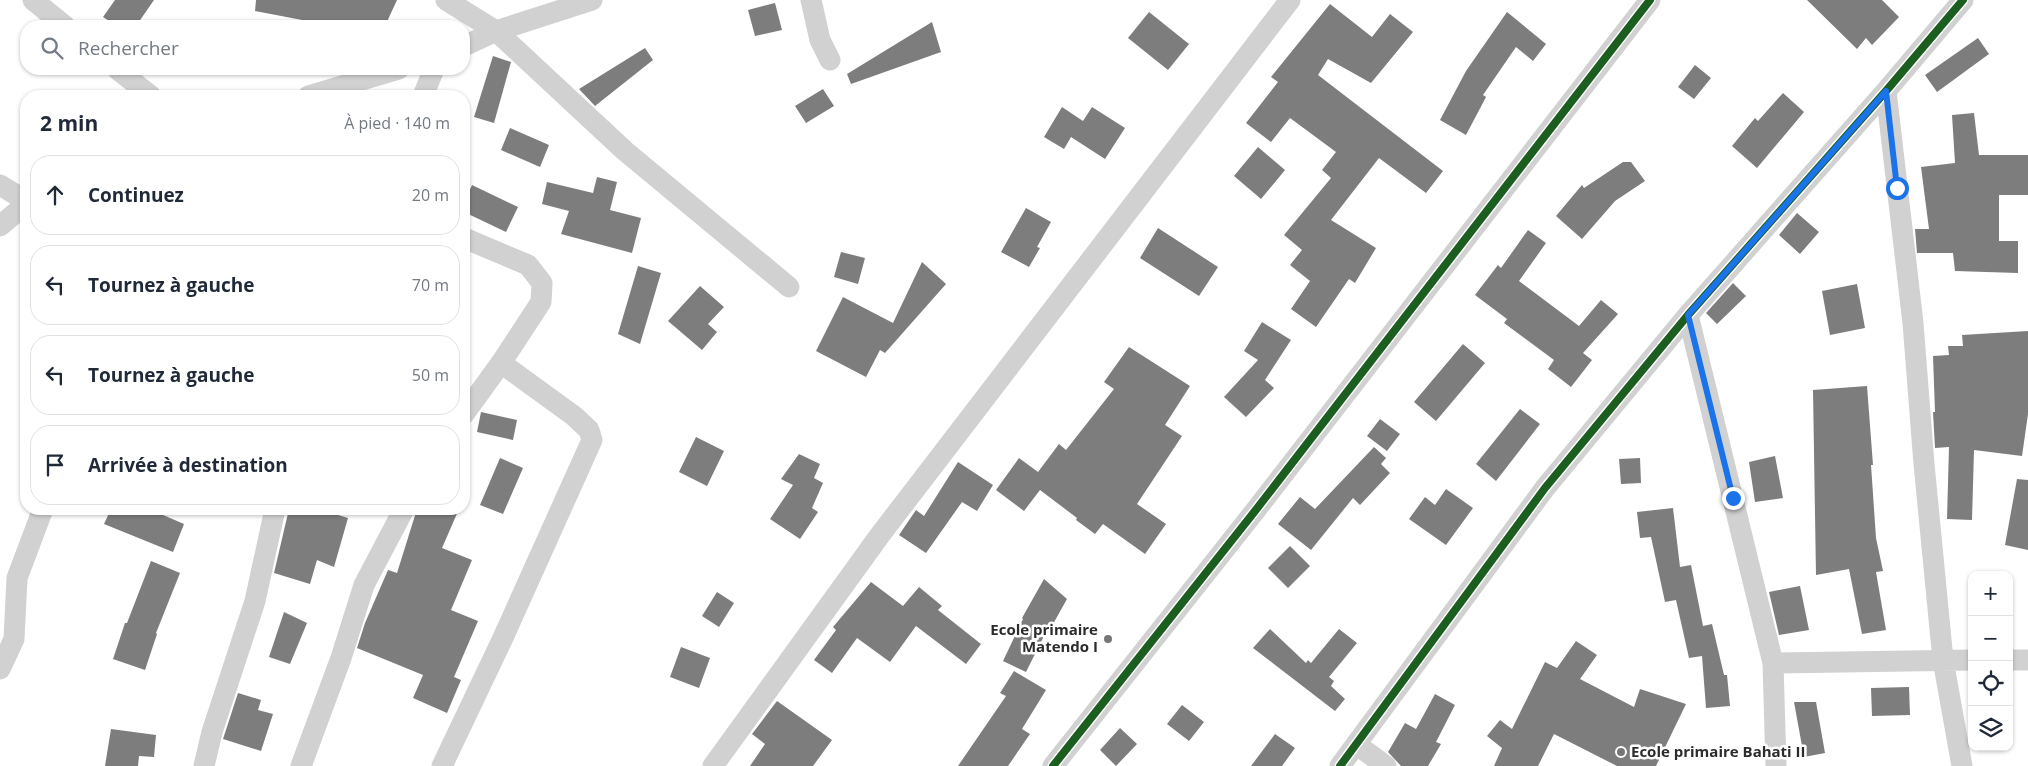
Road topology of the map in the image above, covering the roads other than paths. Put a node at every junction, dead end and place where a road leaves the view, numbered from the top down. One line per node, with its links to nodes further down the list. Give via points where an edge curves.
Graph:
1 (34, 0): 8 (street)
2 (446, 0): 9 (street)
3 (592, 0): 9 (street)
4 (811, 0): 11 (street, via 820,40)
5 (1290, 0): 43 (street, via 880,535)
6 (1650, 0): 44 (street, via 1255,512)
7 (1963, 0): 18 (street)
8 (58, 20)
9 (496, 31): 10 (street); 24 (street, via 625,151)
10 (470, 43)
11 (830, 60)
12 (125, 75): 15 (street)
13 (379, 75): 16 (street)
14 (432, 75): 17 (street)
15 (143, 90)
16 (328, 90)
17 (425, 90)
18 (1886, 91): 25 (street); 33 (street, via 1913,323)
19 (0, 185): 20 (street)
20 (20, 199)
21 (20, 208): 22 (street)
22 (0, 226)
23 (470, 241): 26 (street, via 528,265 542,283 540,302)
24 (789, 287)
25 (1688, 315): 37 (street); 39 (street, via 1545,488)
26 (501, 363): 27 (street); 42 (street, via 574,416 589,430 592,440)
27 (470, 406)
28 (41, 515): 31 (street)
29 (274, 515): 40 (street, via 255,601)
30 (401, 515): 41 (street, via 364,585)
31 (17, 578): 32 (street); 38 (street, via 14,639)
32 (0, 597)
33 (1943, 660): 34 (street); 37 (street); 48 (street)
34 (1968, 660)
35 (2013, 660): 36 (street)
36 (2028, 660)
37 (1772, 663): 47 (street)
38 (0, 669)
39 (1357, 745): 45 (street); 46 (street)
40 (204, 766)
41 (301, 766)
42 (442, 766)
43 (713, 766)
44 (1053, 766)
45 (1340, 766)
46 (1386, 766)
47 (1776, 766)
48 (1962, 766)

